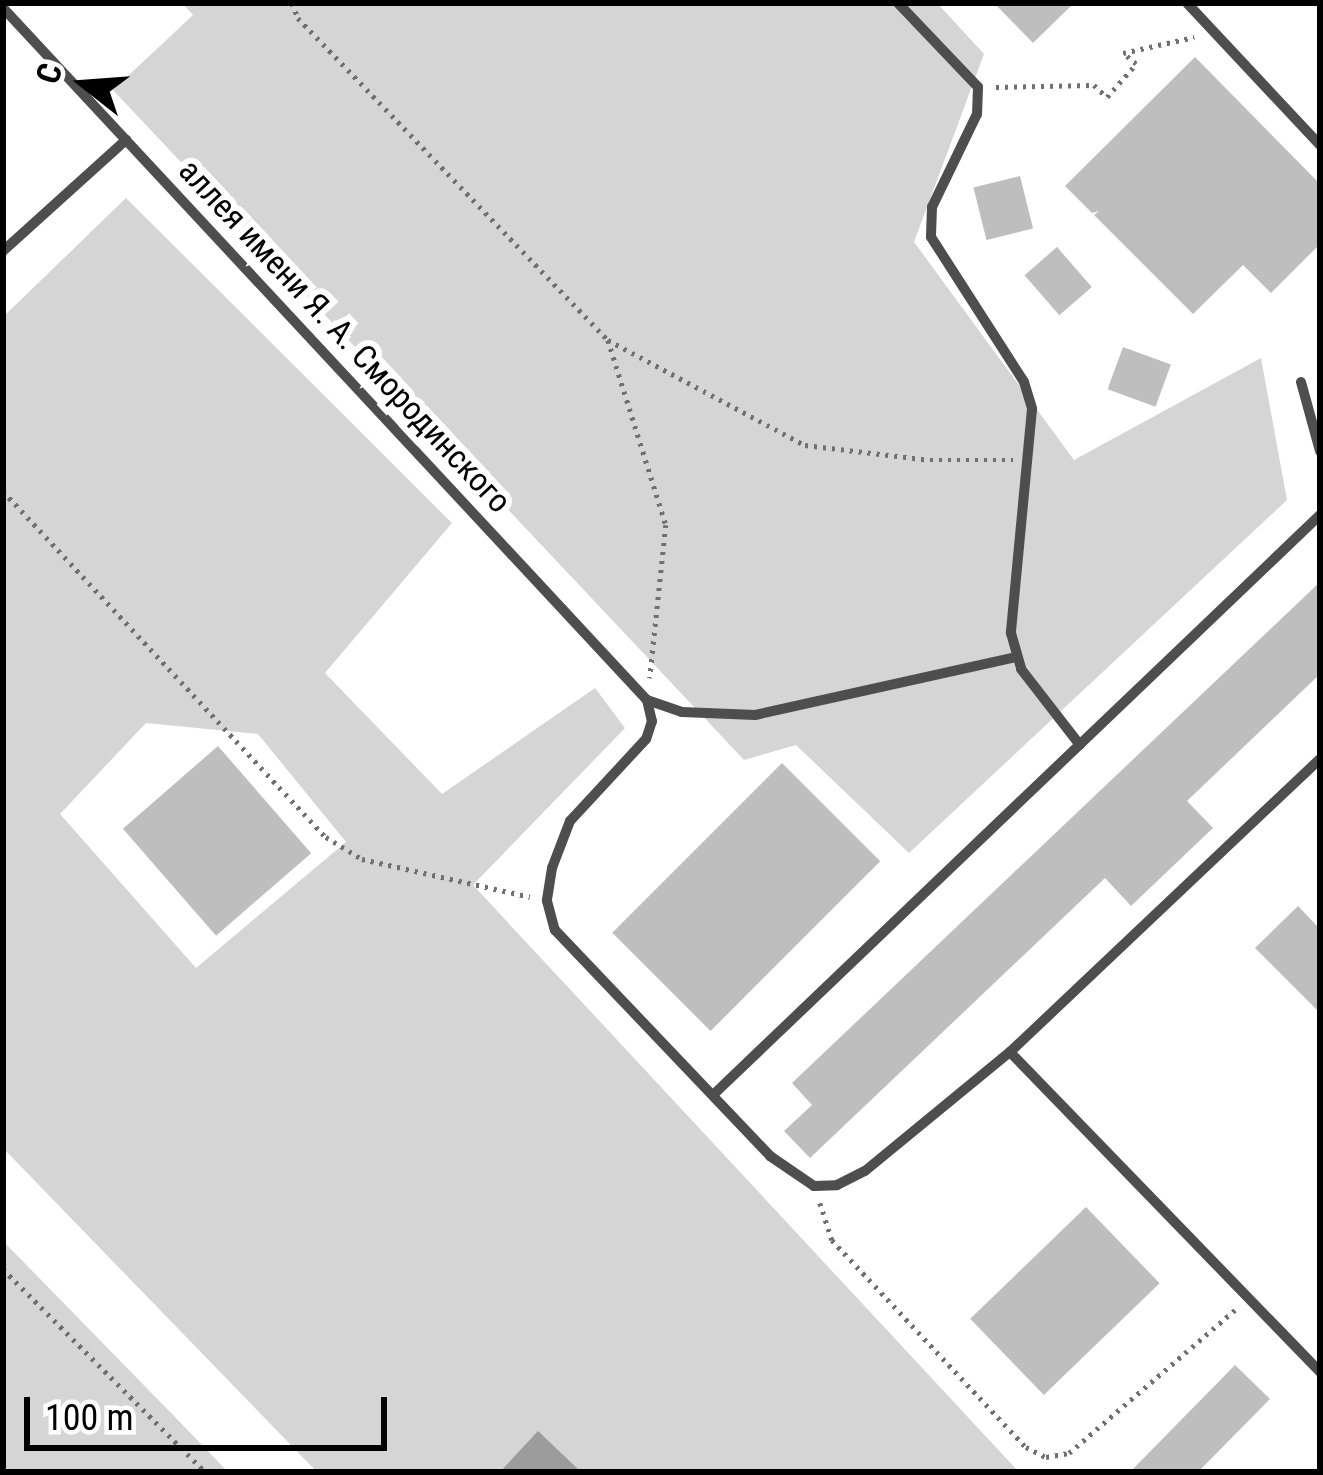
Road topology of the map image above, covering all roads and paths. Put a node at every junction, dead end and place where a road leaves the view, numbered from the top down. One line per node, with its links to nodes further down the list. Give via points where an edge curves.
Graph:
1 (292, 3): 10 (path)
2 (898, 3): 6 (lane)
3 (1187, 3): 5 (lane)
4 (3, 8): 7 (lane, аллея имени Я. А. Смородинского)
5 (1215, 33): 6 (path, via 1123,53 1136,64 1107,97 1094,85); 8 (lane)
6 (978, 88): 13 (lane, via 977,114 932,207 931,237 1024,382)
7 (126, 140): 9 (lane); 17 (lane, аллея имени Я. А. Смородинского)
8 (1320, 145)
9 (3, 251)
10 (608, 340): 13 (path, via 806,445 930,460); 17 (path, via 667,525)
11 (1301, 382): 12 (lane)
12 (1320, 452)
13 (1030, 460): 16 (lane, via 1010,612)
14 (3, 491): 20 (path, via 326,836 362,859)
15 (1320, 515): 18 (lane)
16 (1016, 657): 17 (lane, via 755,715 682,712); 18 (lane)
17 (647, 700): 20 (lane, via 646,739 570,821)
18 (1080, 745): 22 (lane)
19 (1320, 759): 21 (lane)
20 (547, 902): 22 (lane, via 556,930)
21 (1010, 1052): 23 (lane, via 866,1172); 25 (lane)
22 (712, 1095): 23 (lane, via 770,1156)
23 (814, 1186): 25 (path, via 832,1240 1026,1448 1046,1457 1069,1453)
24 (3, 1269): 27 (path)
25 (1248, 1298): 26 (lane)
26 (1320, 1372)
27 (205, 1472)

